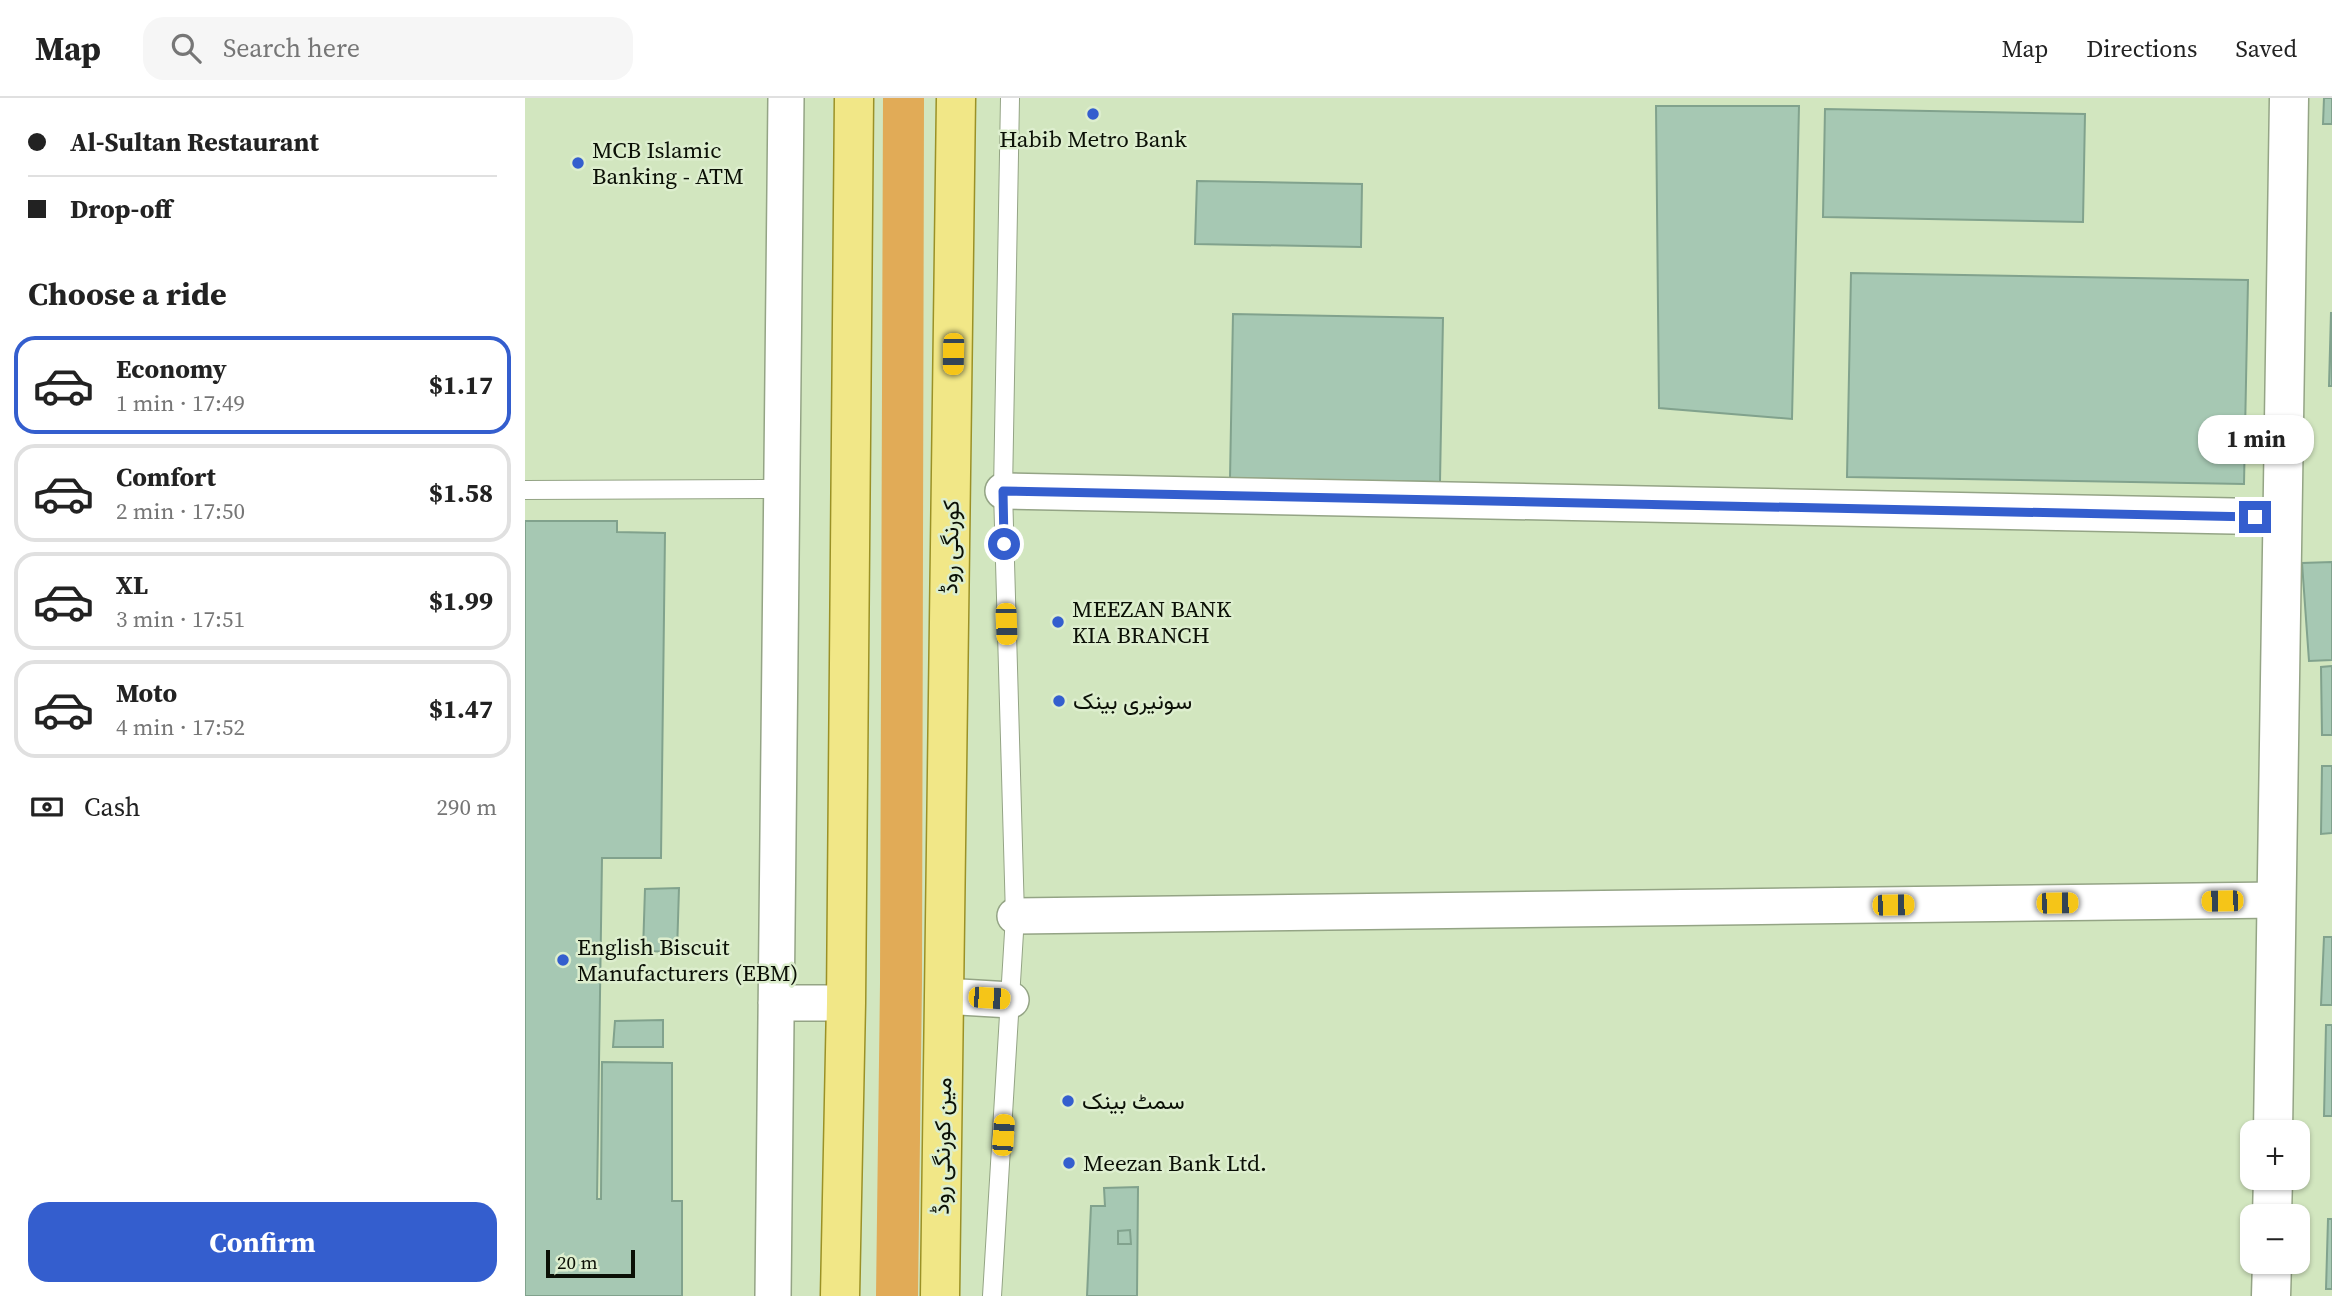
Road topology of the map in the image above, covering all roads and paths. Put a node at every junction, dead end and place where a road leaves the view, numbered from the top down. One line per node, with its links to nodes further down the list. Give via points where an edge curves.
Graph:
1 (786, 98): 6 (street)
2 (854, 98): 15 (main road)
3 (955, 98): 12 (main road, کورنگی روڈ)
4 (1010, 98): 8 (lane)
5 (2289, 98): 9 (street)
6 (782, 489): 7 (lane); 14 (street)
7 (525, 490)
8 (1003, 491): 9 (street); 11 (lane)
9 (2283, 517): 10 (street)
10 (2277, 901): 11 (street); 16 (street)
11 (1015, 916): 13 (lane)
12 (943, 996): 13 (street); 20 (main road, مین کورنگی روڈ)
13 (1011, 1000): 21 (lane)
14 (776, 1003): 15 (street); 18 (street)
15 (846, 1003): 19 (main road)
16 (2273, 1120)
17 (2272, 1274): 22 (street)
18 (773, 1296)
19 (840, 1296)
20 (940, 1296)
21 (992, 1296)
22 (2271, 1296)

